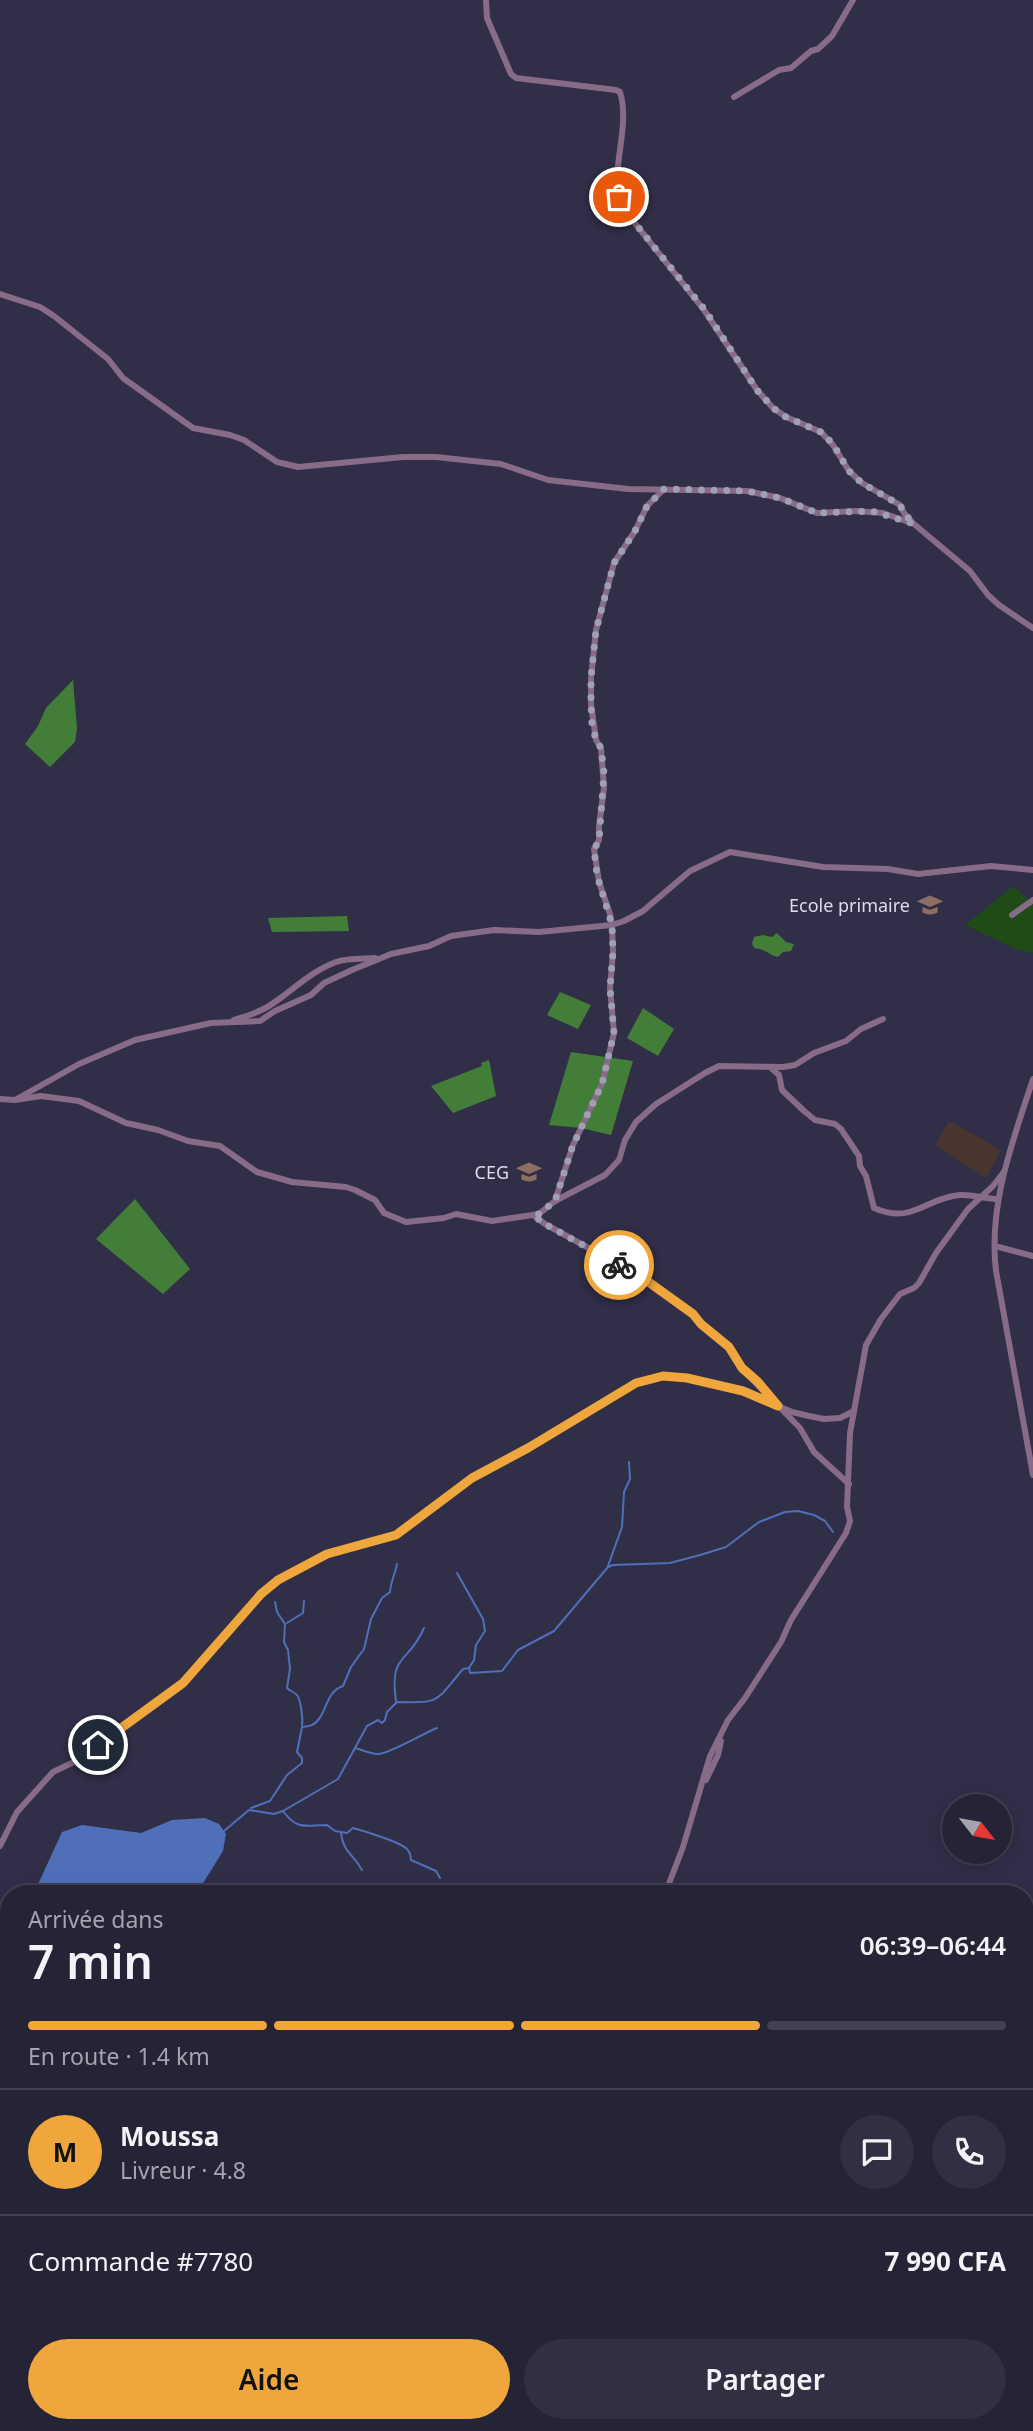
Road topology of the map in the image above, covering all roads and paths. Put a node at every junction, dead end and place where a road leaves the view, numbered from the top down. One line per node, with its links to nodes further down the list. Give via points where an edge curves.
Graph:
1 (485, 0): 6 (street, via 487,18 516,78 620,92 622,145 617,186 626,212 705,310 773,408 821,432 849,471 900,505)
2 (853, 0): 3 (street, via 832,36 818,49)
3 (734, 97)
4 (0, 294): 5 (street, via 54,316 108,359 123,378 193,428 237,437 277,462 298,467 436,457 501,464 548,480)
5 (664, 489): 6 (street, via 747,491 817,513 872,511); 11 (street, via 647,506 614,563 594,643 592,724 601,748 604,788 599,841 594,849)
6 (914, 524): 7 (street, via 970,571 994,600)
7 (1033, 628)
8 (1033, 870): 11 (street, via 992,866 918,874 823,867 730,852 690,871 643,911)
9 (1033, 900): 10 (street)
10 (1012, 915)
11 (612, 925): 12 (street, via 539,932 476,931); 22 (street, via 611,1050)
12 (380, 958): 14 (street, via 324,983 311,995 260,1021); 14 (street, via 336,962 307,977 273,1004)
13 (883, 1019): 15 (street, via 795,1065)
14 (229, 1022): 18 (street, via 135,1040)
15 (769, 1067): 20 (street, via 779,1075 782,1090 804,1111 841,1129 859,1156 874,1208 906,1214 942,1199); 22 (street, via 719,1066 674,1091 636,1122 615,1166)
16 (1033, 1079): 19 (street)
17 (0, 1099): 18 (street)
18 (15, 1101): 23 (street, via 41,1096 79,1101 126,1123 220,1146 257,1172 292,1182 355,1190 375,1200 384,1213 407,1222 456,1214 492,1221)
19 (1003, 1173): 20 (street); 21 (street)
20 (980, 1198): 21 (street); 27 (street, via 936,1253 919,1283 900,1294 872,1335)
21 (998, 1199): 24 (street)
22 (555, 1201): 23 (street)
23 (533, 1215): 26 (street, via 643,1278 693,1314 729,1347)
24 (995, 1246): 25 (street); 28 (street)
25 (1033, 1256)
26 (778, 1406): 27 (street, via 824,1419); 29 (street, via 800,1428 814,1452); 30 (street, via 743,1391 687,1378 663,1376 636,1383 472,1478 396,1535 312,1560 261,1594 183,1683 78,1760 53,1772 17,1812)
27 (854, 1411): 29 (street)
28 (1033, 1475)
29 (849, 1484): 31 (street, via 846,1533 724,1728 709,1759)
30 (0, 1846)
31 (669, 1885)

